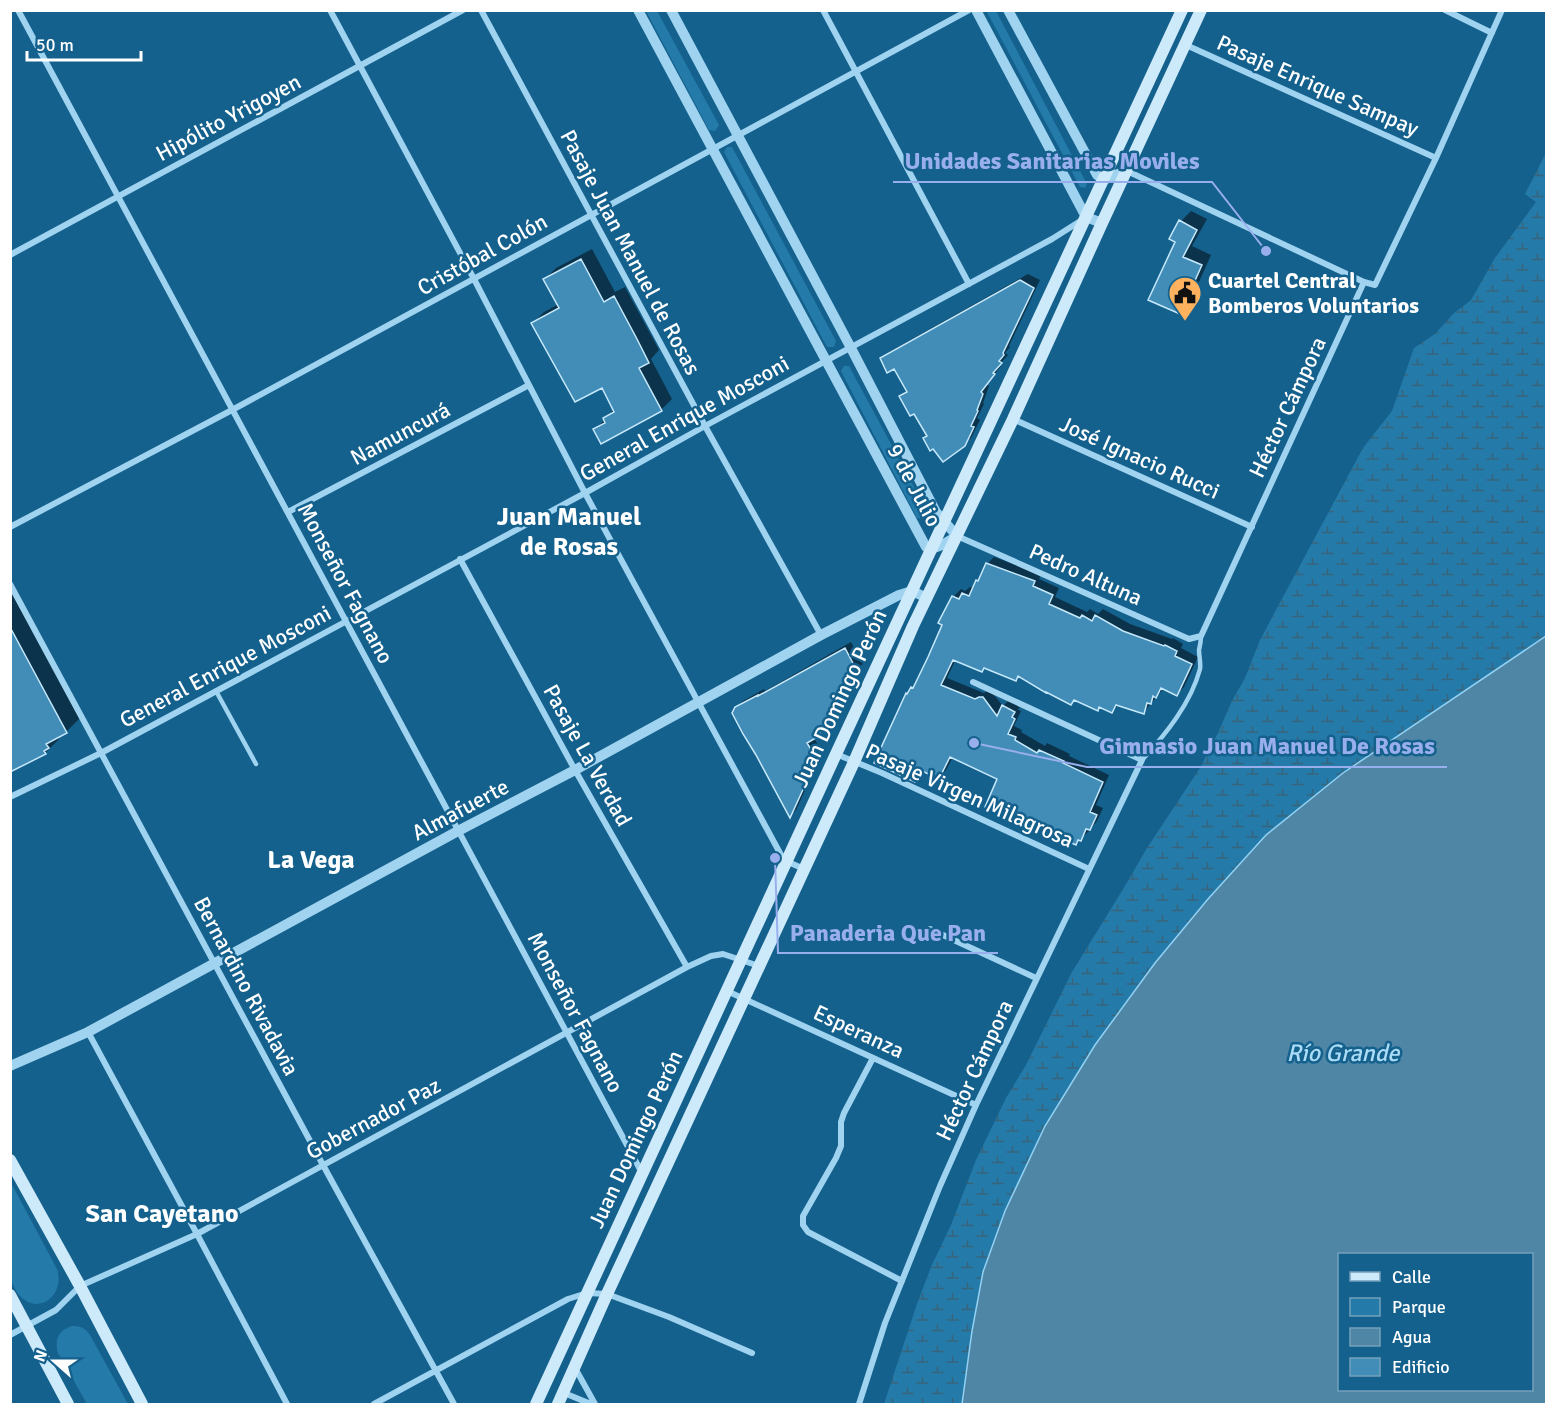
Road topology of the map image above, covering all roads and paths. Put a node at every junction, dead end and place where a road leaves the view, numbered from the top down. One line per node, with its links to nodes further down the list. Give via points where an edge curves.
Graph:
1 (18, 10): 24 (street, Monseñor Fagnano)
2 (330, 10): 17 (street)
3 (463, 10): 17 (street, Hipólito Yrigoyen)
4 (481, 10): 25 (street, Pasaje Juan Manuel de Rosas)
5 (638, 10): 20 (street, 9 de Julio)
6 (671, 10): 19 (street, 9 de Julio)
7 (823, 10): 18 (street)
8 (969, 10): 18 (street, Cristóbal Colón)
9 (976, 10): 26 (street)
10 (1008, 10): 23 (street)
11 (1182, 10): 23 (main road, Juan Domingo Perón)
12 (1201, 10): 16 (main road, Juan Domingo Perón)
13 (1445, 10): 15 (street)
14 (1502, 10): 15 (street, Héctor Cámpora)
15 (1492, 33): 21 (street, Héctor Cámpora)
16 (1186, 45): 21 (street, Pasaje Enrique Sampay); 22 (main road, Juan Domingo Perón)
17 (360, 66): 24 (street, Hipólito Yrigoyen); 29 (street)
18 (856, 71): 19 (street, Cristóbal Colón); 31 (street)
19 (739, 135): 20 (street, Cristóbal Colón); 32 (street, 9 de Julio)
20 (713, 149): 25 (street, Cristóbal Colón); 33 (street, 9 de Julio)
21 (1436, 158): 30 (street, Héctor Cámpora, via 1375,285)
22 (1126, 171): 23 (street); 27 (main road, Juan Domingo Perón); 30 (street)
23 (1103, 180): 26 (main road, Juan Domingo Perón)
24 (118, 197): 28 (street, Hipólito Yrigoyen); 35 (street, Monseñor Fagnano)
25 (591, 215): 29 (street, Cristóbal Colón); 37 (street, Pasaje Juan Manuel de Rosas)
26 (1086, 217): 27 (street); 31 (street, General Enrique Mosconi); 40 (main road, Juan Domingo Perón)
27 (1102, 224): 36 (main road, Juan Domingo Perón)
28 (10, 255)
29 (474, 279): 34 (street); 35 (street, Cristóbal Colón)
30 (1364, 282): 42 (street, Héctor Cámpora)
31 (969, 284): 32 (street, General Enrique Mosconi)
32 (851, 348): 33 (street, General Enrique Mosconi); 40 (street, 9 de Julio)
33 (826, 361): 37 (street, General Enrique Mosconi); 44 (street, 9 de Julio, via 926,547)
34 (529, 385): 38 (street); 39 (street, Namuncurá)
35 (232, 410): 39 (street, Monseñor Fagnano); 41 (street, Cristóbal Colón)
36 (1013, 419): 42 (street, José Ignacio Rucci); 43 (main road, Juan Domingo Perón)
37 (705, 426): 38 (street, General Enrique Mosconi); 50 (street, Pasaje Juan Manuel de Rosas)
38 (585, 493): 45 (street, General Enrique Mosconi); 54 (street)
39 (288, 512): 49 (street, Monseñor Fagnano)
40 (944, 522): 43 (street, 9 de Julio); 44 (main road, Juan Domingo Perón)
41 (10, 527)
42 (1252, 527): 51 (street, Héctor Cámpora)
43 (957, 536): 44 (street, 9 de Julio); 48 (main road, Juan Domingo Perón); 51 (street, Pedro Altuna, via 1189,639)
44 (932, 549): 47 (main road, Juan Domingo Perón)
45 (460, 559): 49 (street, General Enrique Mosconi); 60 (street, Pasaje La Verdad)
46 (10, 584): 55 (street, Bernardino Rivadavia)
47 (912, 591): 48 (street); 50 (street, Almafuerte); 56 (main road, Juan Domingo Perón)
48 (927, 598): 58 (main road, Juan Domingo Perón)
49 (346, 621): 53 (street, General Enrique Mosconi); 62 (street, Monseñor Fagnano)
50 (821, 635): 54 (street, Almafuerte)
51 (1201, 636): 57 (lane, via 1200,666 1190,694)
52 (973, 682): 57 (street)
53 (216, 691): 55 (street, General Enrique Mosconi); 59 (lane)
54 (698, 702): 60 (street, Almafuerte); 63 (street)
55 (101, 753): 61 (street, General Enrique Mosconi); 68 (street, Bernardino Rivadavia)
56 (836, 754): 58 (street, Pasaje Virgen Milagrosa); 63 (main road, Juan Domingo Perón)
57 (1142, 760): 65 (street, Héctor Cámpora)
58 (854, 762): 64 (main road, Juan Domingo Perón); 65 (street, Pasaje Virgen Milagrosa)
59 (256, 764)
60 (575, 770): 62 (street, Almafuerte); 70 (street, Pasaje La Verdad)
61 (10, 797)
62 (458, 831): 68 (street, Almafuerte); 75 (street, Monseñor Fagnano)
63 (786, 861): 64 (street); 67 (main road, Juan Domingo Perón)
64 (804, 869): 69 (main road, Juan Domingo Perón)
65 (1089, 869): 71 (street, Héctor Cámpora)
66 (930, 929): 71 (street)
67 (741, 960): 69 (street, Gobernador Paz); 70 (street, Gobernador Paz, via 723,954); 72 (main road, Juan Domingo Perón)
68 (215, 963): 74 (street, Almafuerte); 80 (street, Bernardino Rivadavia)
69 (759, 966): 73 (main road, Juan Domingo Perón)
70 (687, 968): 75 (street, Gobernador Paz)
71 (1036, 978): 78 (street, Héctor Cámpora)
72 (727, 991): 73 (street, Esperanza); 81 (main road, Juan Domingo Perón)
73 (744, 998): 76 (street, Esperanza); 86 (main road, Juan Domingo Perón)
74 (88, 1032): 77 (street, Almafuerte); 82 (street)
75 (567, 1033): 80 (street, Gobernador Paz); 81 (street, Monseñor Fagnano)
76 (873, 1058): 78 (street, Esperanza); 83 (street, via 844,1113 836,1158 803,1216 803,1226)
77 (10, 1066)
78 (976, 1105): 83 (street, Héctor Cámpora)
79 (10, 1160): 84 (main road)
80 (323, 1166): 82 (street, Gobernador Paz); 92 (street, Bernardino Rivadavia)
81 (642, 1173): 85 (main road, Juan Domingo Perón)
82 (198, 1234): 84 (street, Gobernador Paz); 96 (street)
83 (902, 1281): 101 (street, Héctor Cámpora)
84 (80, 1286): 88 (street, Gobernador Paz, via 56,1310); 95 (main road)
85 (587, 1293): 86 (street); 92 (street, via 568,1299); 99 (main road, Juan Domingo Perón)
86 (607, 1294): 90 (street); 91 (main road, Juan Domingo Perón)
87 (10, 1295): 88 (main road)
88 (27, 1326): 89 (street, Gobernador Paz); 94 (main road)
89 (10, 1335)
90 (752, 1353)
91 (575, 1367): 93 (main road, Juan Domingo Perón); 100 (street)
92 (436, 1371): 97 (street); 98 (street, Bernardino Rivadavia)
93 (561, 1399): 100 (street)
94 (68, 1404)
95 (142, 1404)
96 (287, 1404)
97 (374, 1404)
98 (454, 1404)
99 (536, 1404)
100 (593, 1404)
101 (859, 1404)

